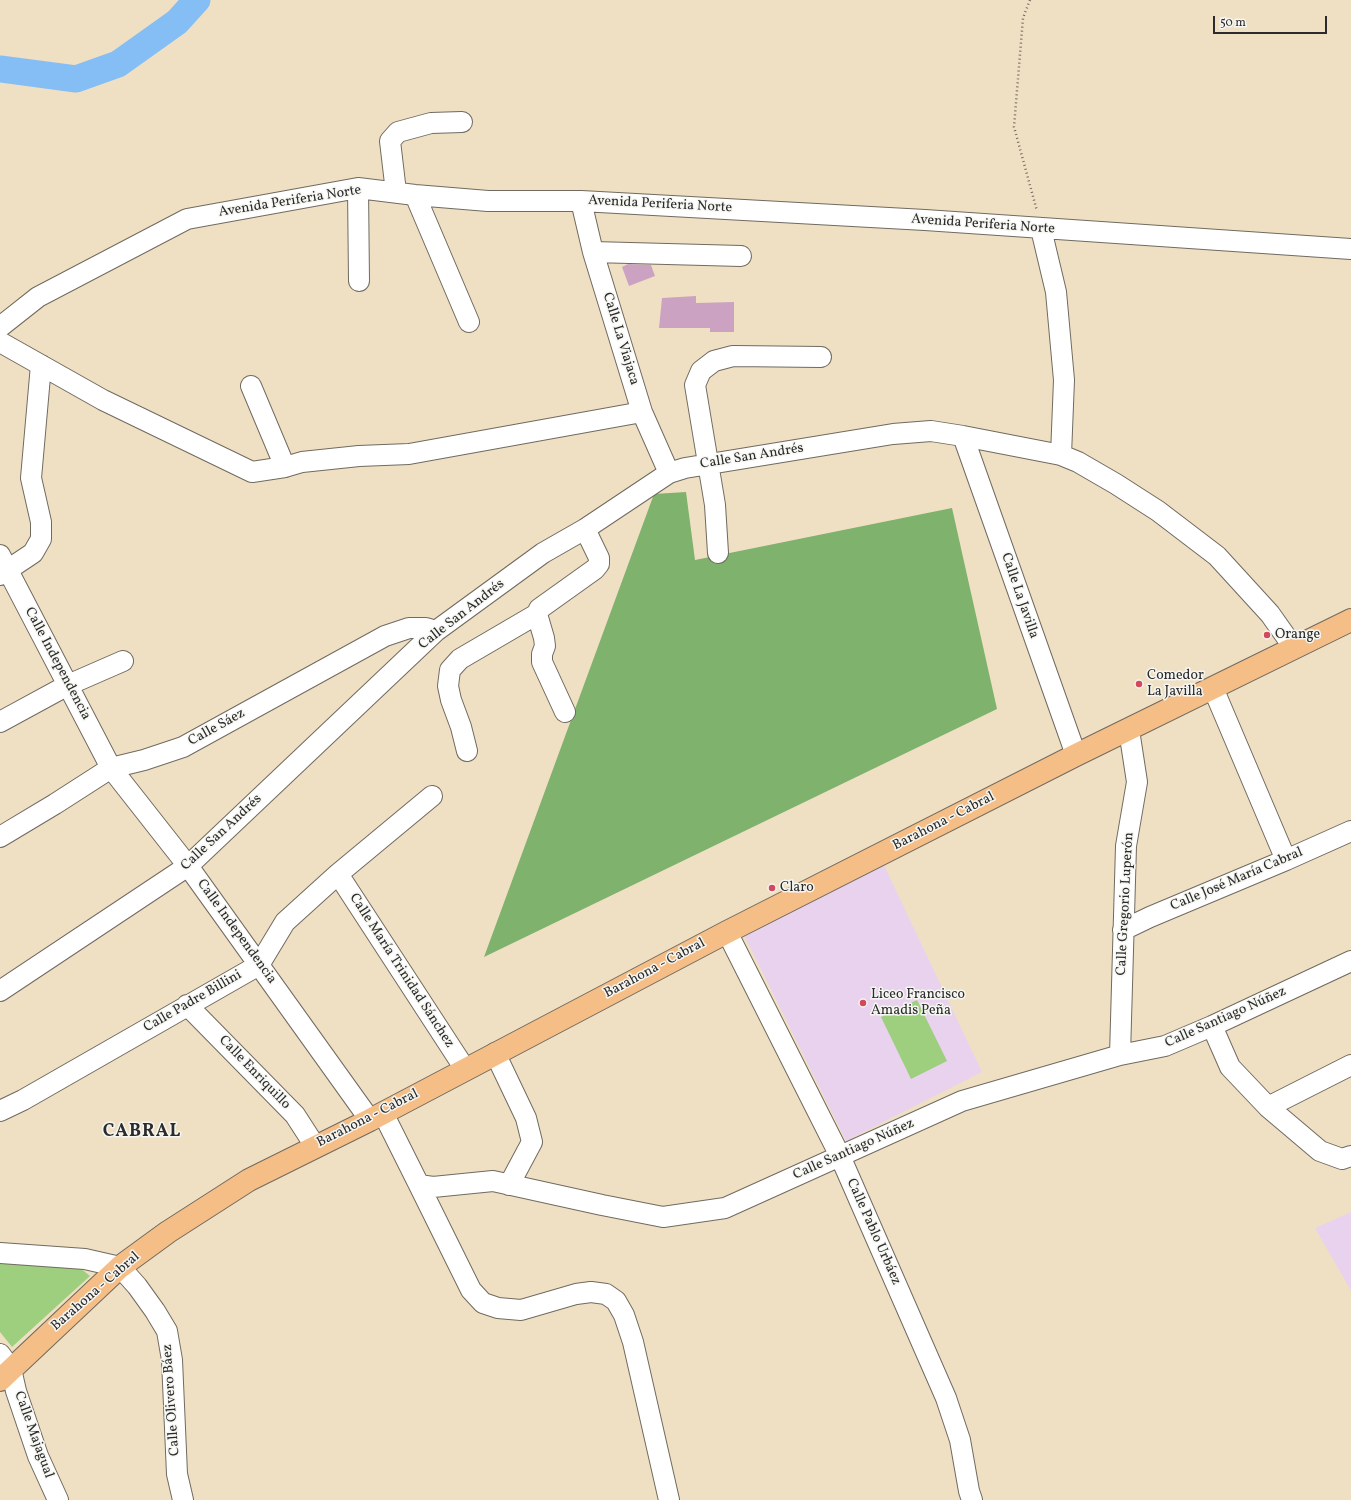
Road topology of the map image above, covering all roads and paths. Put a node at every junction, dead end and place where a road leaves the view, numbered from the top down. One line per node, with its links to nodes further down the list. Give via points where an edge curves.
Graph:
1 (1030, 0): 7 (path, via 1023,18 1014,127)
2 (462, 122): 4 (street, via 431,123 398,132 390,141)
3 (358, 188): 4 (street, Avenida Periferia Norte); 11 (street); 13 (street, Avenida Periferia Norte, via 187,219 38,297)
4 (396, 192): 5 (street, Avenida Periferia Norte)
5 (415, 195): 6 (street, Avenida Periferia Norte, via 488,201); 12 (street)
6 (581, 201): 7 (street, Avenida Periferia Norte); 9 (street, Calle La Viajaca)
7 (1042, 229): 8 (street, Avenida Periferia Norte); 20 (street, via 1056,292 1063,365)
8 (1351, 249)
9 (593, 252): 10 (street); 18 (street, Calle La Viajaca)
10 (742, 256)
11 (359, 281)
12 (469, 322)
13 (0, 326)
14 (0, 342): 16 (street)
15 (821, 357): 21 (street, via 733,356 714,362 701,371 694,385)
16 (41, 365): 22 (street, via 103,400 252,472); 26 (street, via 31,478 41,522 41,539 33,553)
17 (251, 386): 22 (street)
18 (642, 412): 22 (street, via 409,454 359,456 302,462); 23 (street, Calle La Viajaca)
19 (963, 436): 20 (street, Calle San Andrés); 21 (street, Calle San Andrés, via 931,431 893,434); 38 (street, Calle La Javilla)
20 (1061, 455): 30 (street, Calle San Andrés, via 1078,462 1146,503 1217,556 1270,614)
21 (708, 464): 23 (street, Calle San Andrés); 25 (street, via 715,506)
22 (285, 467)
23 (669, 473): 24 (street, Calle San Andrés)
24 (585, 529): 27 (street, via 599,558 599,564 539,609); 29 (street, Calle San Andrés, via 543,553)
25 (718, 553)
26 (2, 566): 32 (street, Calle Independencia)
27 (537, 614): 34 (street, via 545,646 542,662); 37 (street, via 460,659 450,670 448,686 451,700)
28 (1351, 621): 30 (main road, Barahona - Cabral)
29 (436, 631): 39 (street, Calle Sáez, via 409,628 385,636 183,747); 44 (street, Calle San Andrés)
30 (1294, 648): 33 (main road, Barahona - Cabral)
31 (123, 661): 32 (street)
32 (68, 685): 35 (street); 39 (street, Calle Independencia)
33 (1213, 688): 36 (main road, Barahona - Cabral); 43 (street)
34 (565, 712)
35 (0, 722)
36 (1129, 730): 38 (main road, Barahona - Cabral); 46 (street, Calle Gregorio Luperón, via 1137,782 1126,846)
37 (468, 751)
38 (1076, 755): 47 (main road, Barahona - Cabral)
39 (111, 768): 42 (street, Calle Sáez); 44 (street, Calle Independencia)
40 (432, 796): 45 (street, Calle Padre Billini)
41 (1351, 832): 43 (street, Calle José María Cabral)
42 (0, 837)
43 (1286, 860): 46 (street, Calle José María Cabral)
44 (188, 866): 49 (street, Calle Independencia); 50 (street, Calle San Andrés)
45 (338, 874): 49 (street, Calle Padre Billini, via 285,922); 56 (street, Calle María Trinidad Sánchez)
46 (1123, 930): 54 (street, Calle Gregorio Luperón)
47 (727, 932): 53 (main road, Barahona - Cabral); 61 (street, Calle Pablo Urbáez)
48 (1351, 961): 52 (street, Calle Santiago Núñez)
49 (259, 965): 51 (street, Calle Padre Billini); 59 (street, Calle Independencia)
50 (0, 991)
51 (187, 1005): 58 (street, Calle Padre Billini); 60 (street, Calle Enriquillo, via 295,1115)
52 (1212, 1026): 54 (street, Calle Santiago Núñez, via 1165,1046); 57 (street, via 1230,1067)
53 (495, 1053): 56 (main road, Barahona - Cabral); 64 (street, via 526,1118 532,1142)
54 (1120, 1055): 61 (street, Calle Santiago Núñez, via 962,1101)
55 (1351, 1064): 57 (street)
56 (465, 1069): 59 (main road, Barahona - Cabral)
57 (1268, 1107): 62 (street, via 1320,1151 1342,1159)
58 (0, 1111)
59 (377, 1116): 60 (main road, Barahona - Cabral); 63 (street)
60 (316, 1146): 66 (main road, Barahona - Cabral, via 249,1180 168,1232)
61 (840, 1156): 64 (street, Calle Santiago Núñez, via 725,1208 663,1217); 71 (street, Calle Pablo Urbáez, via 946,1398 960,1440)
62 (1351, 1156)
63 (419, 1185): 64 (street, Calle Santiago Núñez, via 493,1181); 70 (street, via 471,1290 483,1303 498,1308 521,1310 591,1292 606,1294 616,1301 624,1315 633,1342)
64 (509, 1185)
65 (0, 1253): 66 (street, via 85,1259)
66 (120, 1267): 67 (main road, Barahona - Cabral); 69 (street, Calle Olivero Báez, via 137,1286 167,1331 172,1360 177,1474)
67 (4, 1368): 68 (street, Calle Majagual, via 16,1390 38,1456)
68 (58, 1500)
69 (183, 1500)
70 (669, 1500)
71 (972, 1500)

